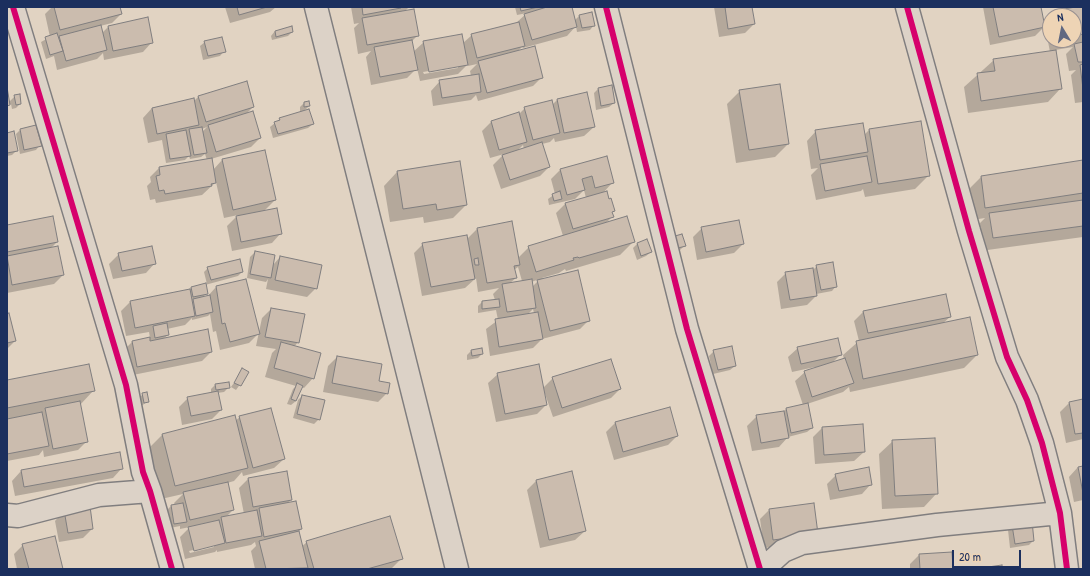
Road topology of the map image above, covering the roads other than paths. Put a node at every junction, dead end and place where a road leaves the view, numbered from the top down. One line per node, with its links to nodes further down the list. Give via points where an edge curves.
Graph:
1 (13, 7): 5 (street, via 126,385 143,472)
2 (316, 7): 9 (street)
3 (606, 7): 10 (street, via 687,329)
4 (907, 7): 6 (street, via 1007,357 1027,400 1042,443)
5 (150, 490): 7 (street, via 98,495 18,516); 8 (street)
6 (1060, 513): 10 (street, via 937,525 802,543 783,551); 11 (street)
7 (7, 515)
8 (172, 569)
9 (457, 569)
10 (762, 569)
11 (1067, 569)

